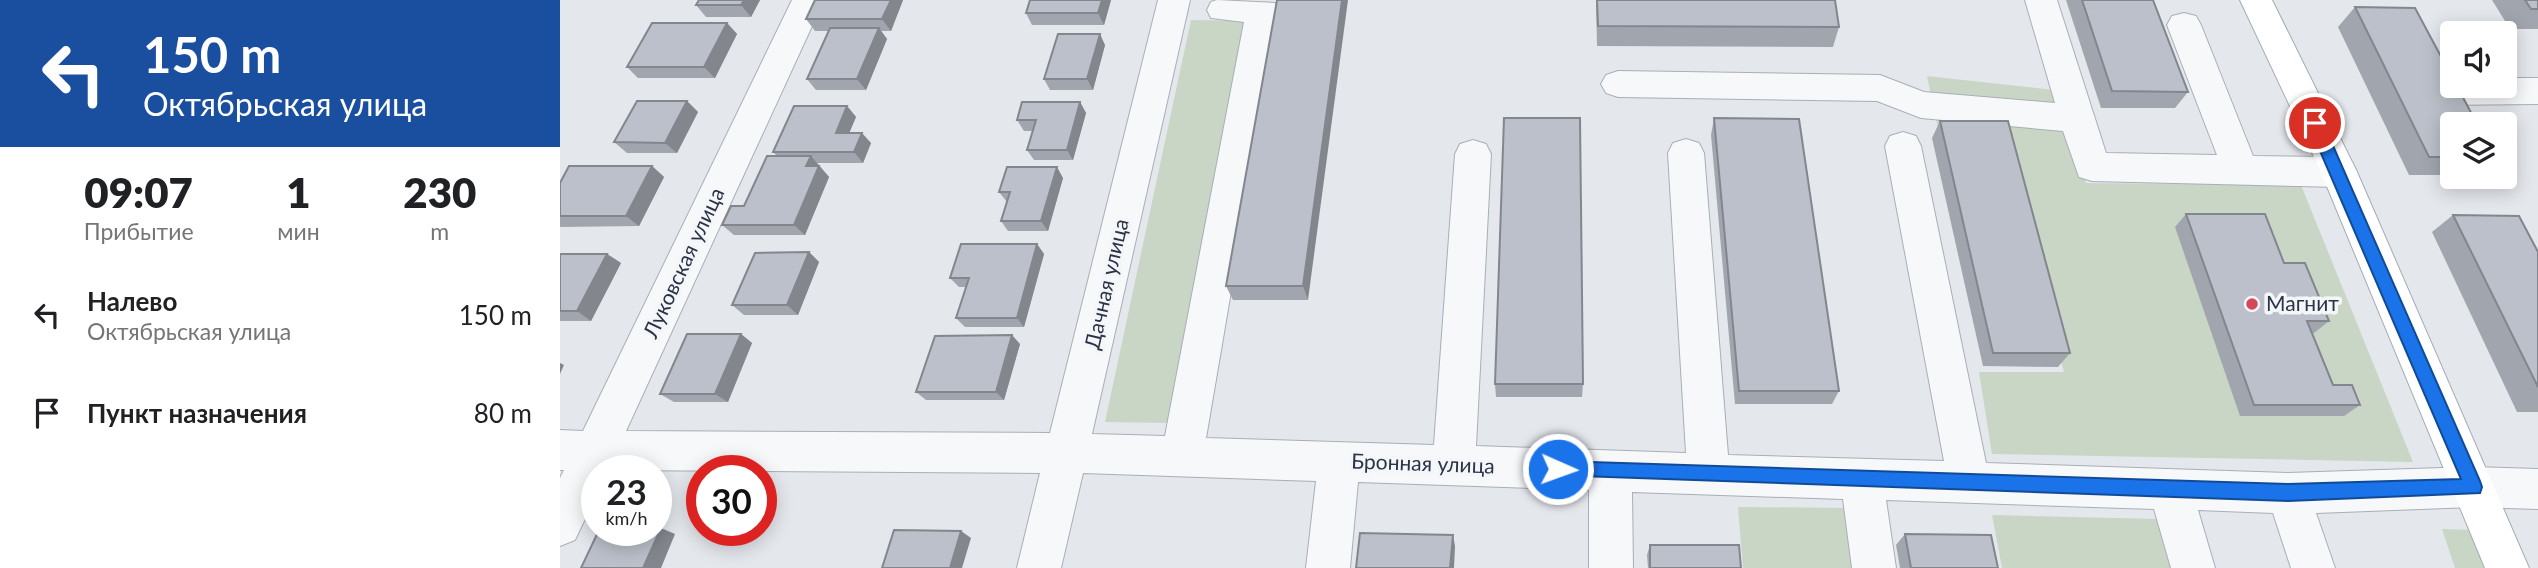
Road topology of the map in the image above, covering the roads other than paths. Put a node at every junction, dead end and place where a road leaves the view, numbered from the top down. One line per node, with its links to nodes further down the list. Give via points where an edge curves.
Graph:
1 (808, 0): 16 (street, Луковская улица)
2 (1174, 0): 17 (street, Дачная улица)
3 (2041, 0): 10 (street)
4 (2256, 0): 15 (main road)
5 (1223, 10): 18 (street, via 1263,11)
6 (2184, 25): 14 (street)
7 (1618, 84): 10 (street, via 1880,88 1921,105)
8 (2517, 91): 9 (street)
9 (2538, 91)
10 (2076, 118): 14 (street, via 2092,167)
11 (1903, 146): 24 (street)
12 (1686, 153): 22 (street)
13 (1473, 154): 20 (street)
14 (2241, 171): 15 (street)
15 (2339, 172): 25 (main road)
16 (578, 451): 17 (street, Бронная улица); 29 (street, Луковская улица)
17 (1068, 453): 18 (street, Бронная улица); 30 (street, Дачная улица)
18 (1182, 456): 19 (street, Бронная улица)
19 (1339, 462): 20 (street, Бронная улица); 31 (street)
20 (1454, 465): 21 (street, Бронная улица)
21 (1609, 471): 22 (street, Бронная улица); 32 (street)
22 (1708, 474): 23 (street, Бронная улица)
23 (1862, 479): 24 (street, Бронная улица); 33 (street)
24 (1969, 482): 26 (street, Бронная улица)
25 (2473, 487): 27 (street, Бронная улица); 28 (street, Бронная улица); 36 (main road)
26 (2170, 489): 28 (street, Бронная улица); 34 (street)
27 (2538, 489)
28 (2288, 493): 35 (street)
29 (560, 525)
30 (1039, 568)
31 (1328, 568)
32 (1611, 568)
33 (1874, 568)
34 (2193, 568)
35 (2313, 568)
36 (2507, 568)

